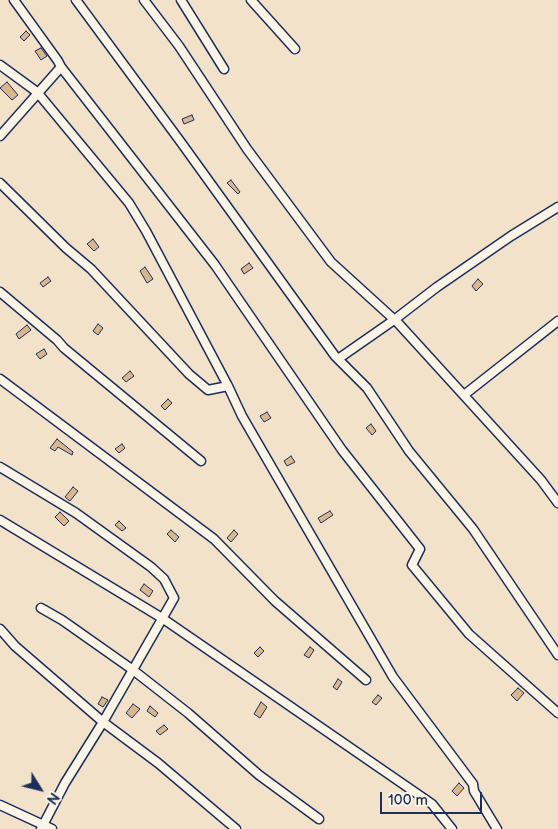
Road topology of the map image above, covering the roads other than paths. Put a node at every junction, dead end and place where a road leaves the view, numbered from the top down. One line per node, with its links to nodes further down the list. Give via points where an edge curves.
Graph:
1 (14, 0): 8 (street)
2 (76, 0): 17 (street)
3 (144, 0): 15 (street, via 179,46 247,149 331,262)
4 (180, 0): 9 (street)
5 (251, 0): 6 (street)
6 (295, 48)
7 (0, 65): 10 (street)
8 (61, 67): 10 (street); 31 (street, via 215,266 342,450 420,549 412,565 469,634)
9 (224, 69)
10 (37, 92): 11 (street); 19 (street, via 129,203)
11 (0, 136)
12 (0, 183): 19 (street, via 91,269 195,380 208,390)
13 (558, 208): 15 (street, via 452,276)
14 (0, 292): 21 (street)
15 (394, 320): 17 (street); 20 (street)
16 (558, 320): 20 (street)
17 (338, 360): 28 (street, via 367,388 410,451 472,529)
18 (0, 379): 30 (street, via 214,539 275,601)
19 (228, 386): 39 (street, via 242,416 393,677 473,784)
20 (464, 395): 23 (street)
21 (201, 461)
22 (0, 467): 26 (street, via 76,513 151,567 164,580 174,598)
23 (558, 503)
24 (0, 520): 26 (street)
25 (41, 608): 29 (street)
26 (162, 618): 29 (street); 38 (street, via 432,804)
27 (0, 629): 32 (street, via 15,646)
28 (558, 655)
29 (132, 670): 32 (street); 34 (street, via 188,713 259,775)
30 (366, 680)
31 (558, 713)
32 (103, 722): 35 (street); 37 (street, via 158,763)
33 (0, 805): 35 (street)
34 (319, 819)
35 (42, 827): 36 (street)
36 (52, 829)
37 (236, 829)
38 (452, 829)
39 (497, 829)

